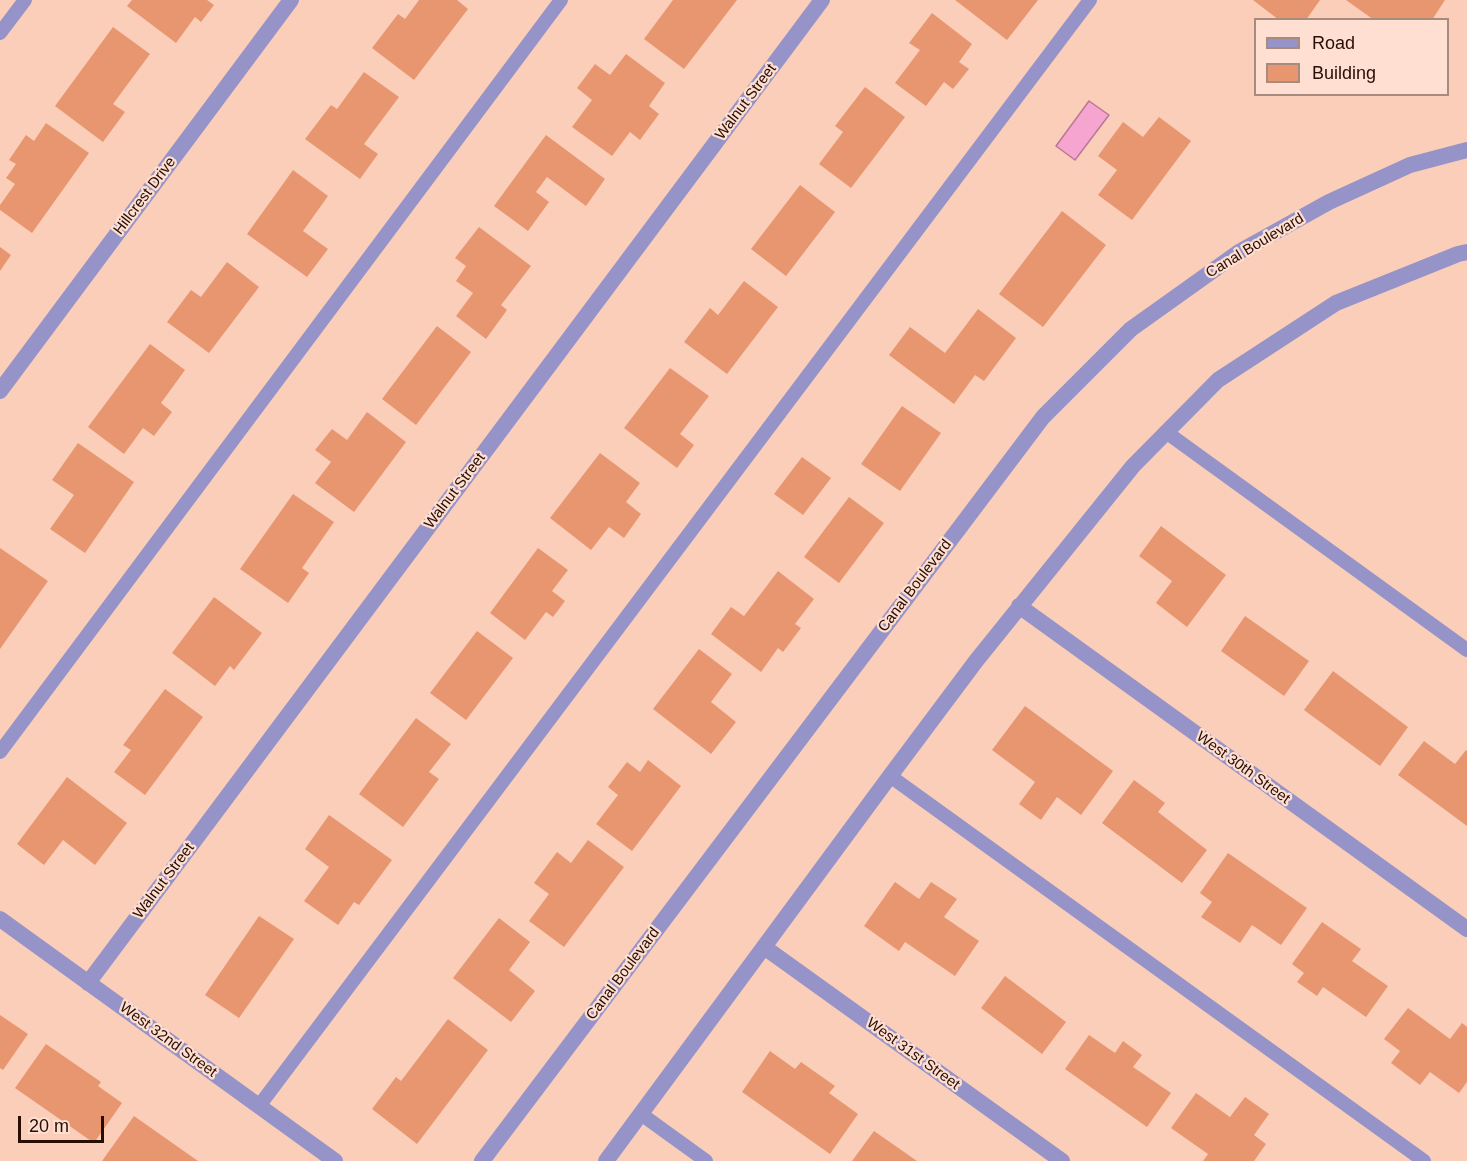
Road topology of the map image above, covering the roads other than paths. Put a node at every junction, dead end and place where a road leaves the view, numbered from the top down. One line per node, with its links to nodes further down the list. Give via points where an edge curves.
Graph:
1 (25, 0): 6 (lane)
2 (291, 0): 9 (street, Hillcrest Drive)
3 (561, 0): 13 (lane)
4 (822, 0): 18 (street, Walnut Street)
5 (1090, 0): 19 (lane)
6 (0, 33)
7 (1467, 150): 22 (street, Canal Boulevard, via 1410,165 1329,202 1239,252 1131,329 1043,417)
8 (1467, 252): 10 (street, via 1336,303 1218,380)
9 (0, 392)
10 (1166, 432): 11 (street, via 1133,466); 12 (lane)
11 (1019, 606): 14 (street); 16 (street, West 30th Street)
12 (1467, 650)
13 (0, 752)
14 (890, 776): 17 (street); 26 (lane)
15 (0, 919): 18 (street, West 32nd Street)
16 (1467, 929)
17 (764, 947): 20 (street); 25 (street, West 31st Street)
18 (88, 983): 19 (street, West 32nd Street)
19 (260, 1106): 21 (street, West 32nd Street)
20 (641, 1114): 23 (street); 24 (lane)
21 (335, 1161)
22 (482, 1161)
23 (606, 1161)
24 (706, 1161)
25 (1062, 1161)
26 (1424, 1161)

